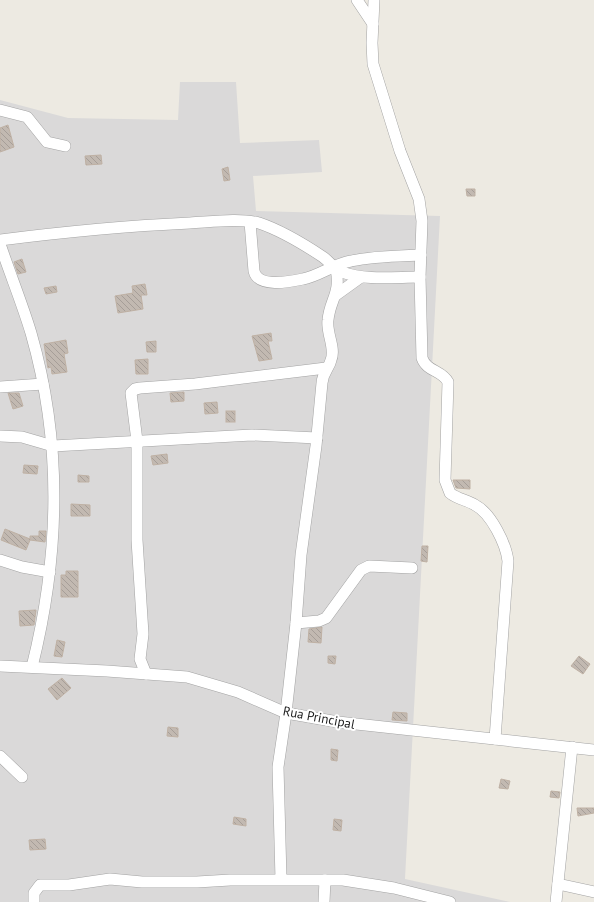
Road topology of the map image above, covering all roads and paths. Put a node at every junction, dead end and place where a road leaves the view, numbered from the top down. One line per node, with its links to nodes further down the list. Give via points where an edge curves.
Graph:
1 (357, 0): 3 (street)
2 (374, 0): 3 (street)
3 (373, 24): 9 (street, via 372,43 376,76 400,151 419,199 422,222)
4 (0, 110): 5 (street, via 27,117 47,142)
5 (65, 146)
6 (250, 222): 7 (street, via 107,227); 10 (street, via 260,224 297,242); 10 (street, via 255,276 262,281 303,279)
7 (0, 240)
8 (0, 244): 15 (street, via 31,333)
9 (421, 255): 10 (street, via 367,258); 12 (street)
10 (335, 267): 11 (street); 13 (street, via 338,286)
11 (361, 277): 12 (street); 13 (street)
12 (420, 277): 29 (street, via 422,358 424,364 445,377 448,382 444,470 447,488 453,495 480,508 500,535 507,552)
13 (336, 295): 14 (street, via 328,321 332,360)
14 (326, 368): 18 (street, via 322,383); 19 (street, via 136,389 131,393)
15 (43, 384): 16 (street); 20 (street)
16 (0, 387)
17 (0, 436): 20 (street, via 22,437)
18 (317, 438): 19 (street, via 252,435); 24 (street, via 301,555)
19 (136, 441): 20 (street); 27 (street, via 137,540 144,634 140,659)
20 (53, 446): 23 (street, via 55,488)
21 (0, 560): 23 (street)
22 (412, 568): 24 (street, via 369,566 355,577 326,618)
23 (50, 572): 26 (street, via 45,615)
24 (296, 623): 28 (street)
25 (0, 666): 26 (street, Rua Principal)
26 (32, 667): 27 (street, Rua Principal)
27 (146, 674): 28 (street, Rua Principal, via 201,680 238,692)
28 (286, 713): 29 (street, Rua Principal, via 338,722); 34 (street, via 278,767)
29 (495, 739): 30 (street, Rua Principal)
30 (572, 747): 31 (street, Rua Principal); 36 (street)
31 (594, 750)
32 (0, 756): 33 (street)
33 (22, 777)
34 (281, 879): 35 (street); 38 (street, via 142,882 110,879 70,885 40,884 34,893)
35 (325, 880): 39 (street); 40 (street, via 367,883)
36 (558, 884): 37 (street); 41 (street)
37 (594, 892)
38 (34, 902)
39 (324, 902)
40 (450, 902)
41 (556, 902)

